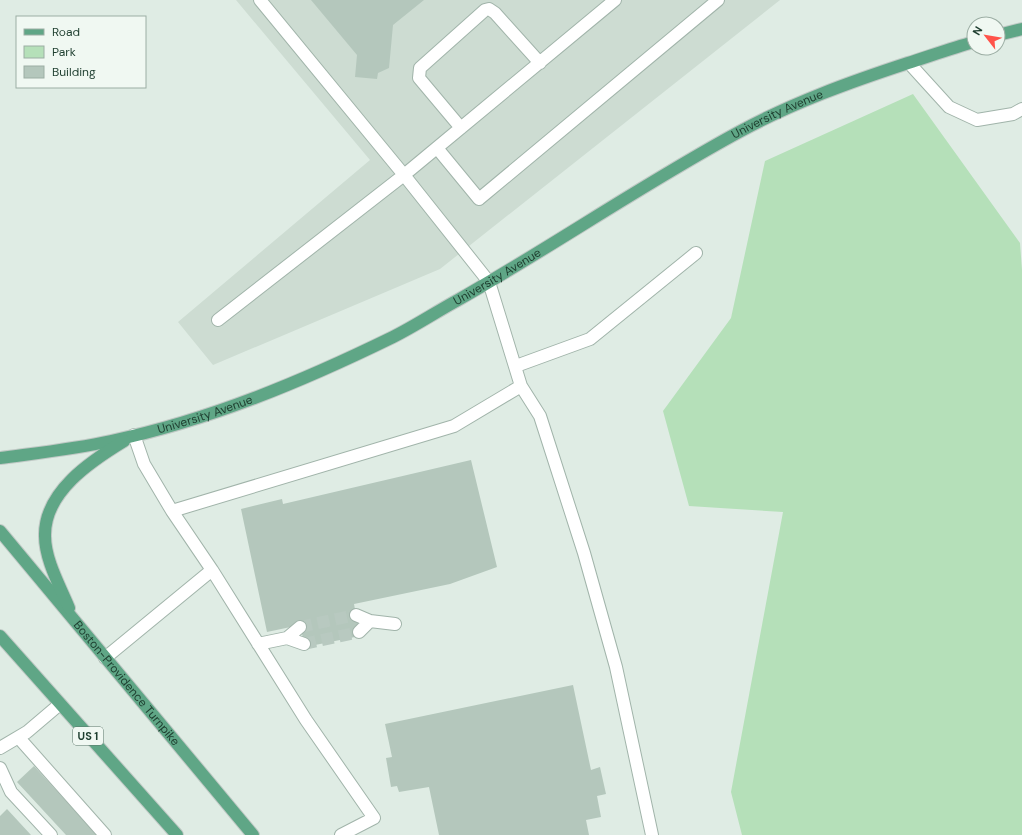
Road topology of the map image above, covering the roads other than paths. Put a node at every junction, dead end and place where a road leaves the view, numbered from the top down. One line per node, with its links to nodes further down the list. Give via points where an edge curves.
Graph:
1 (260, 0): 12 (lane)
2 (615, 0): 7 (lane)
3 (718, 0): 11 (lane, via 478,199)
4 (1022, 29): 5 (main road)
5 (1006, 32)
6 (966, 45): 8 (main road, University Avenue)
7 (540, 63): 10 (lane); 10 (lane, via 494,13 489,9 485,10 420,68 419,78)
8 (909, 63): 9 (lane, via 949,107 977,120); 14 (main road, University Avenue, via 853,81 742,130)
9 (1022, 110)
10 (461, 128): 11 (lane)
11 (437, 148): 12 (lane)
12 (404, 175): 14 (lane); 15 (lane)
13 (696, 253): 16 (lane, via 590,339)
14 (489, 282): 16 (lane); 18 (main road, University Avenue, via 395,336 292,384 207,415)
15 (218, 320)
16 (516, 366): 17 (lane)
17 (521, 386): 20 (lane, via 454,426); 44 (lane, via 540,416 584,553 616,667)
18 (134, 435): 19 (main road, University Avenue, via 59,450); 20 (lane, via 144,464); 24 (main road, via 102,455 74,478 54,502 47,519 45,536 48,554)
19 (0, 458)
20 (172, 511): 22 (lane)
21 (0, 531): 24 (main road, Boston-Providence Turnpike)
22 (212, 570): 31 (lane); 34 (lane)
23 (356, 615): 25 (lane)
24 (75, 621): 34 (main road, Boston-Providence Turnpike)
25 (370, 621): 26 (lane); 28 (lane)
26 (395, 624)
27 (300, 627): 30 (lane)
28 (359, 632)
29 (0, 636): 33 (main road, US 1)
30 (287, 638): 31 (lane); 32 (lane)
31 (258, 644): 43 (lane, via 306,720 374,818)
32 (304, 644)
33 (4, 647): 35 (main road, US 1)
34 (105, 658): 42 (main road, Boston-Providence Turnpike)
35 (60, 704): 36 (lane); 41 (main road, US 1)
36 (19, 738): 37 (lane); 40 (lane)
37 (0, 748)
38 (0, 768): 39 (lane, via 11,792)
39 (51, 835)
40 (105, 835)
41 (177, 835)
42 (254, 835)
43 (341, 835)
44 (652, 835)

